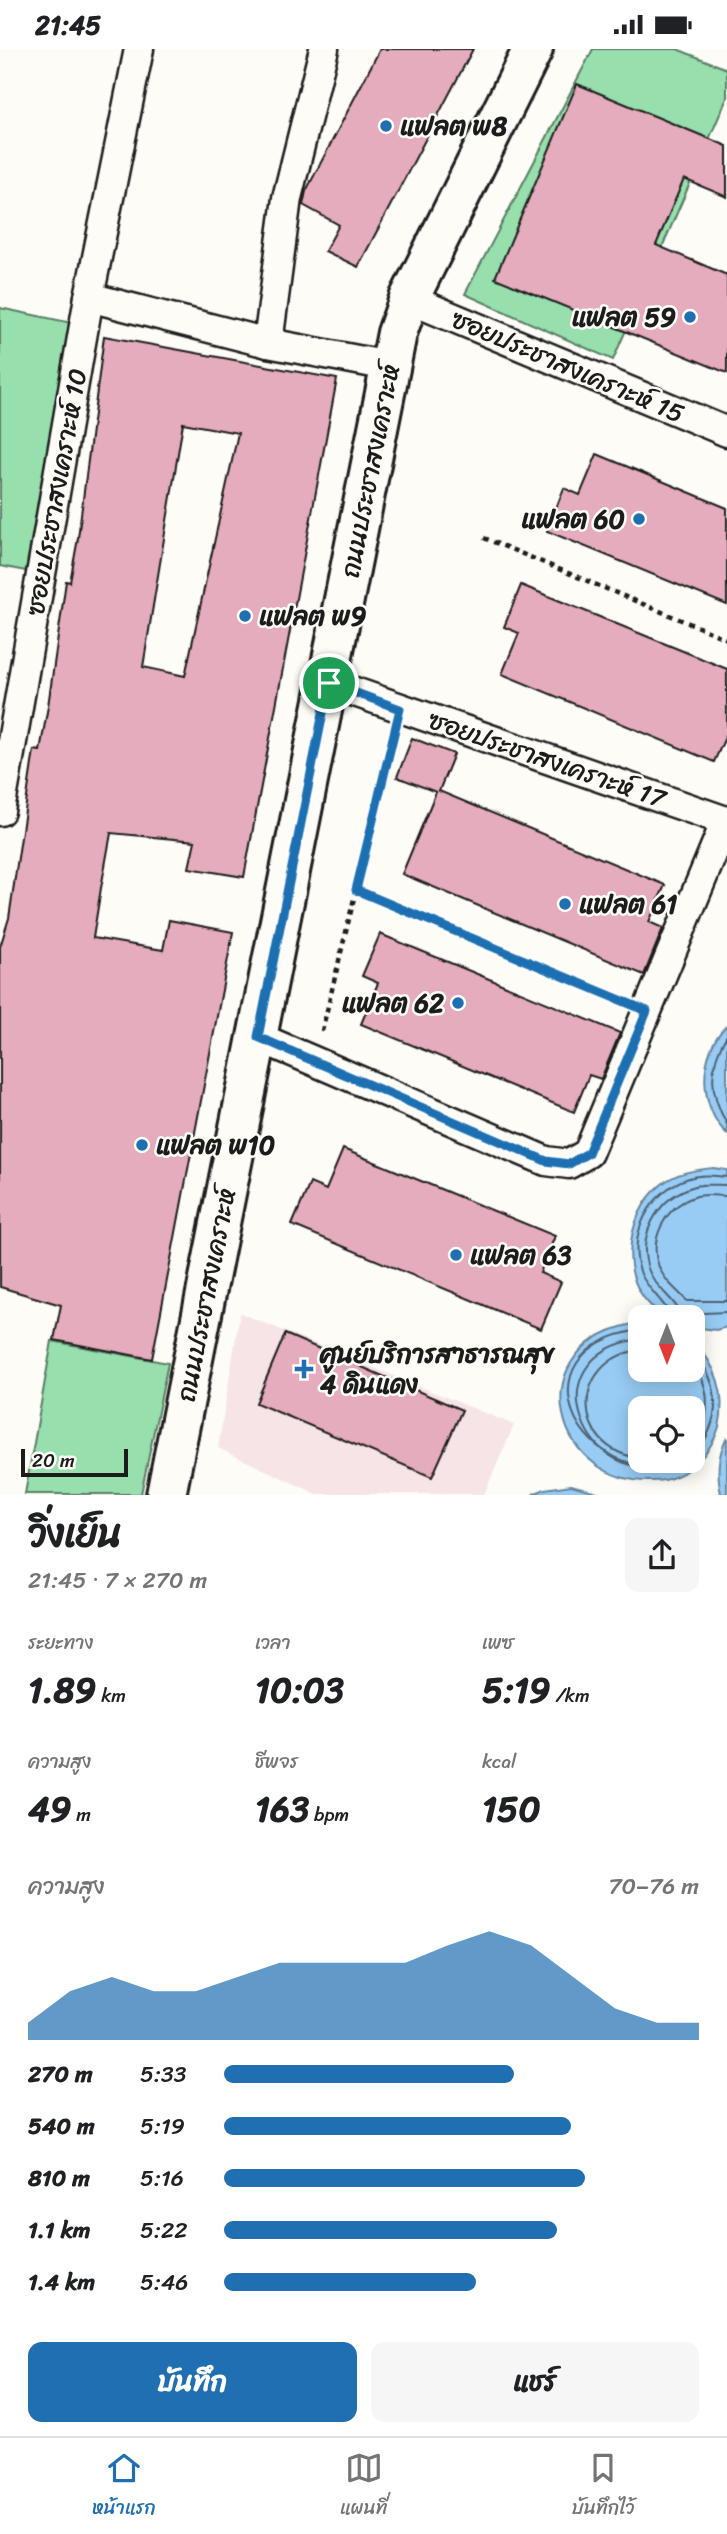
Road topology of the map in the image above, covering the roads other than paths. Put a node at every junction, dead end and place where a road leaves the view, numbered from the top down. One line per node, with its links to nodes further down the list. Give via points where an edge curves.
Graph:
1 (139, 49): 4 (street, ซอยประชาสงเคราะห์ 10)
2 (324, 49): 6 (street, via 287,198)
3 (533, 49): 5 (street, ถนนประชาสงเคราะห์)
4 (89, 297): 6 (street); 10 (street, ซอยประชาสงเคราะห์ 10)
5 (410, 299): 7 (street, ถนนประชาสงเคราะห์); 8 (street, ซอยประชาสงเคราะห์ 15)
6 (268, 343): 7 (street)
7 (389, 366): 9 (street, ถนนประชาสงเคราะห์)
8 (727, 432)
9 (329, 683): 11 (street, ซอยประชาสงเคราะห์ 17); 12 (street, ถนนประชาสงเคราะห์)
10 (0, 811)
11 (726, 821): 12 (street, via 588,1153 569,1164 546,1161)
12 (258, 1037): 13 (street, ถนนประชาสงเคราะห์)
13 (166, 1495)

